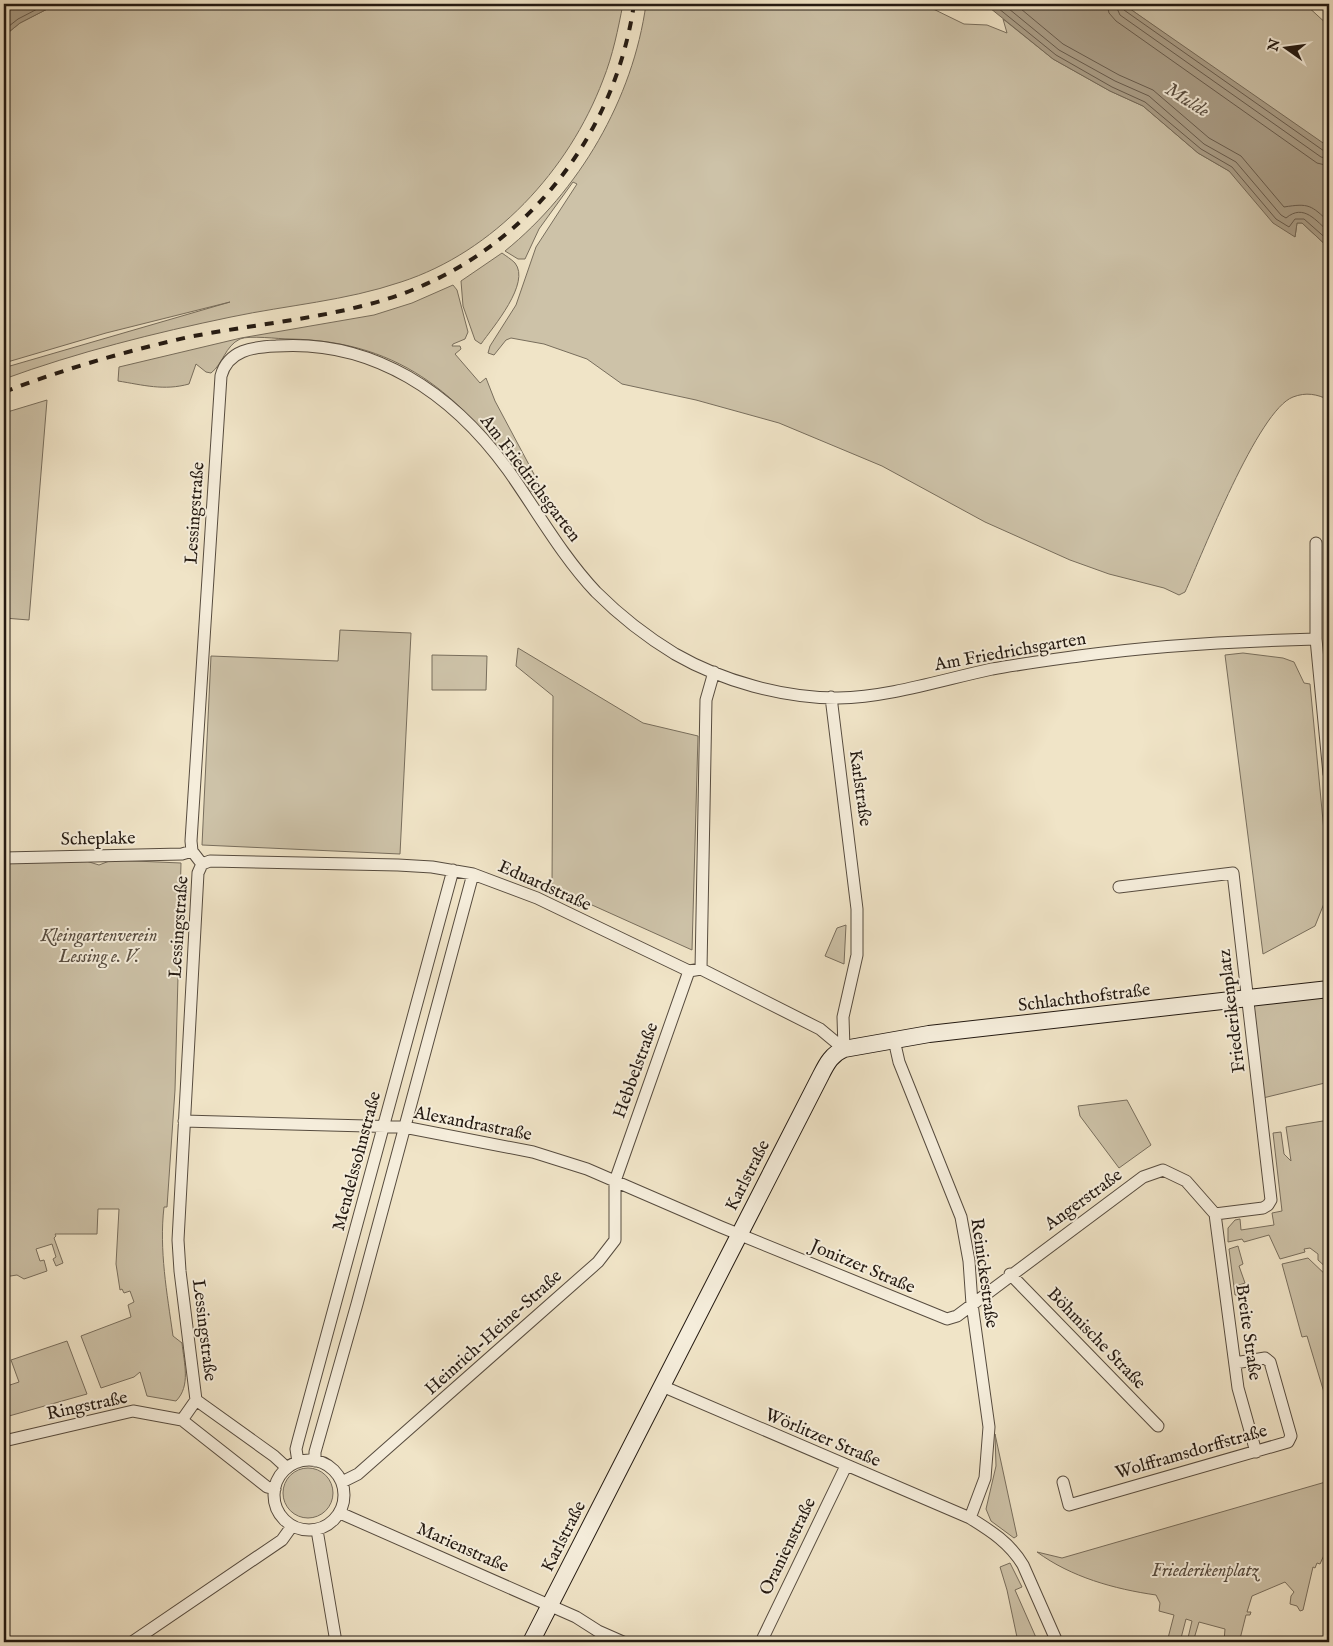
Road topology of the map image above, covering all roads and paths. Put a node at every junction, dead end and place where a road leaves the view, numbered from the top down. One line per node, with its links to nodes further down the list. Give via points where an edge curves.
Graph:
1 (221, 376): 4 (street, Am Friedrichsgarten, via 227,362 243,351 296,345 344,350 380,361 408,375 452,406 482,437 595,591 655,641); 7 (street, Lessingstraße)
2 (1316, 543): 3 (street)
3 (1316, 639): 5 (street, Am Friedrichsgarten, via 1112,652 994,669 878,694); 6 (street)
4 (714, 672): 5 (street, Am Friedrichsgarten, via 775,690); 13 (street, via 706,700)
5 (831, 697): 18 (street, Karlstraße, via 857,909 857,955 843,1017)
6 (1329, 774)
7 (192, 851): 8 (street, Scheplake, via 182,854); 9 (street, Lessingstraße)
8 (4, 858)
9 (202, 864): 10 (street, Eduardstraße, via 210,861 364,863); 19 (street, Lessingstraße, via 198,873)
10 (453, 870): 11 (street, Eduardstraße); 21 (street, Mendelssohnstraße)
11 (473, 874): 14 (street, Eduardstraße, via 537,898); 20 (street)
12 (1119, 887): 16 (street, Friederikenplatz, via 1233,873)
13 (702, 970): 14 (street); 18 (street, via 820,1029)
14 (689, 971): 22 (street, Hebbelstraße)
15 (1329, 989): 16 (main road, Schlachthofstraße)
16 (1247, 998): 17 (main road, Schlachthofstraße); 23 (street, Friederikenplatz, via 1271,1200 1263,1208)
17 (894, 1040): 18 (main road, Schlachthofstraße); 26 (street, Reinickestraße, via 899,1062 961,1216)
18 (844, 1049): 24 (main road, Karlstraße, via 827,1063)
19 (184, 1121): 21 (street, Alexandrastraße); 29 (street, Lessingstraße, via 178,1240)
20 (404, 1127): 21 (street, Alexandrastraße); 22 (street, Alexandrastraße, via 533,1152); 34 (street)
21 (384, 1128): 35 (street, Mendelssohnstraße, via 298,1441)
22 (615, 1181): 24 (street, Alexandrastraße); 38 (street, Heinrich-Heine-Straße, via 615,1240 604,1257 358,1474)
23 (1216, 1214): 25 (street, Angerstraße, via 1186,1181 1163,1170 1143,1176); 27 (street, Breite Straße)
24 (740, 1234): 26 (street, Jonitzer Straße, via 934,1315 957,1316); 28 (main road, Karlstraße)
25 (1010, 1274): 26 (street, Angerstraße); 31 (street, Böhmische Straße)
26 (972, 1304): 42 (street, Reinickestraße, via 989,1426 985,1478)
27 (1235, 1363): 33 (street, Breite Straße, via 1238,1388); 33 (street, Wolfframsdorffstraße, via 1265,1358 1270,1362 1291,1436 1288,1442)
28 (662, 1386): 36 (street, Wörlitzer Straße); 45 (main road, Karlstraße)
29 (196, 1400): 30 (street, Lessingstraße); 37 (street)
30 (182, 1420): 32 (street, Ringstraße, via 133,1411); 40 (street, Ringstraße, via 267,1487)
31 (1158, 1426)
32 (4, 1441)
33 (1256, 1452): 39 (street, Wolfframsdorffstraße, via 1069,1505)
34 (315, 1461): 35 (street); 38 (street, via 332,1468)
35 (298, 1462): 37 (street)
36 (846, 1466): 42 (street, Wörlitzer Straße); 50 (street, Oranienstraße)
37 (287, 1468): 40 (street)
38 (342, 1482): 41 (street, via 345,1498)
39 (1063, 1482)
40 (275, 1489): 43 (street, via 278,1511)
41 (340, 1512): 44 (street, via 333,1522); 45 (street, Marienstraße)
42 (970, 1518): 51 (street, Wörlitzer Straße, via 1016,1553)
43 (292, 1526): 44 (street); 46 (street, via 282,1540)
44 (317, 1530): 47 (street)
45 (550, 1606): 48 (main road, Karlstraße); 49 (street, Marienstraße)
46 (132, 1642)
47 (336, 1642)
48 (531, 1642)
49 (623, 1642)
50 (761, 1642)
51 (1057, 1642)

